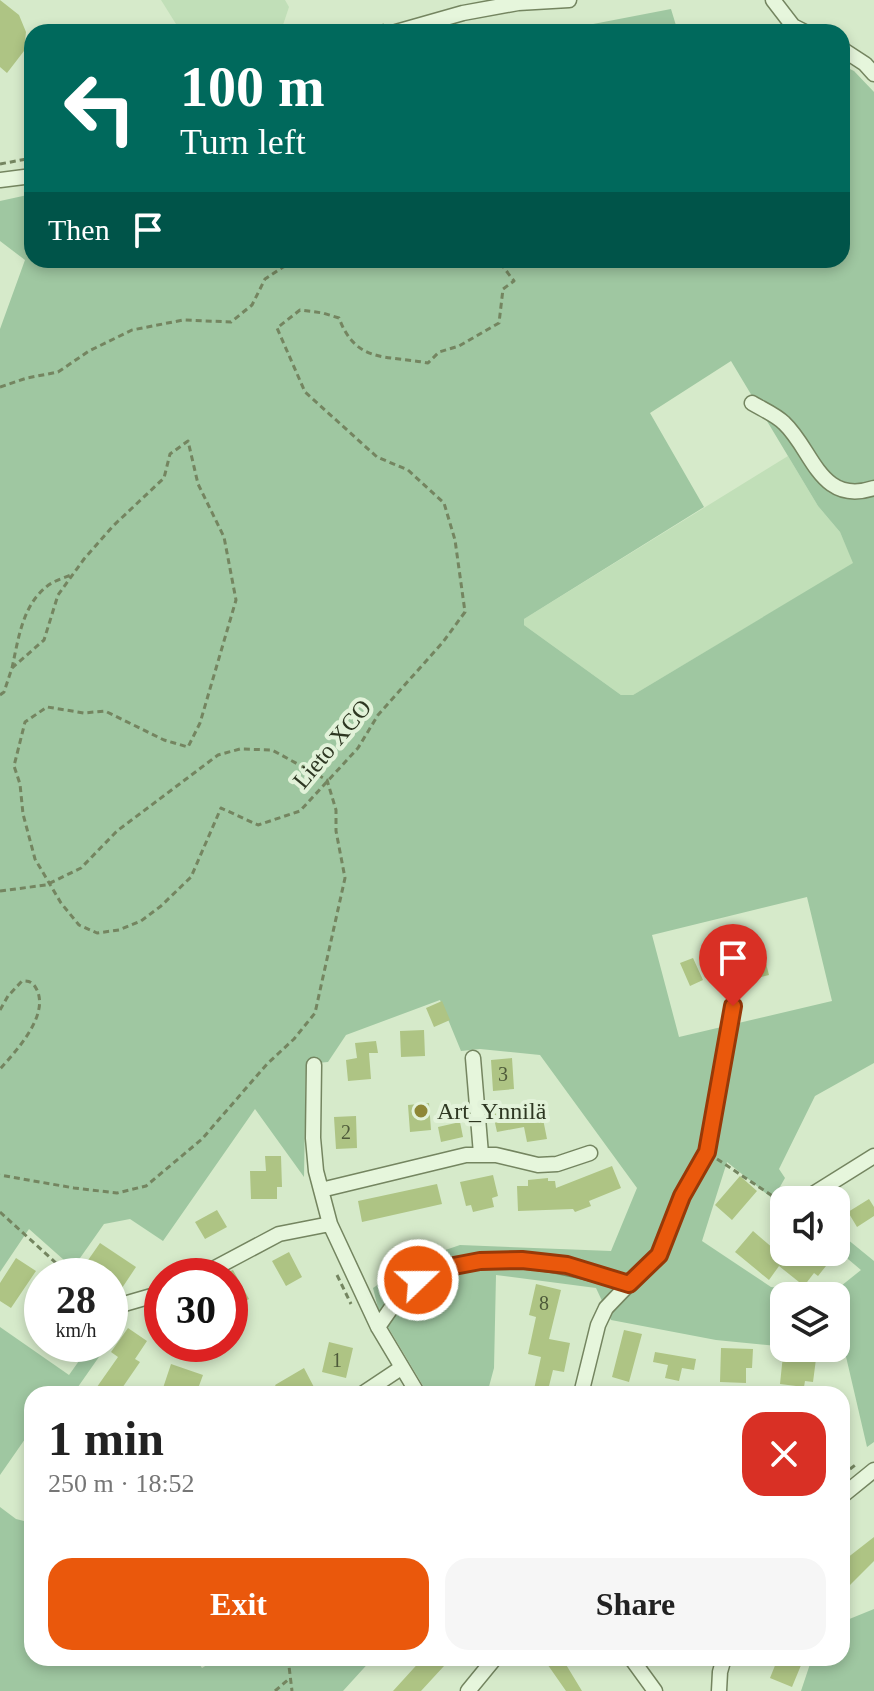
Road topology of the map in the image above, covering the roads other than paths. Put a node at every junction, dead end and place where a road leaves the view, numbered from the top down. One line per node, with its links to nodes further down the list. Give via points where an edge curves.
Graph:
1 (569, 0): 3 (street)
2 (773, 0): 5 (street)
3 (462, 6): 4 (street)
4 (416, 24)
5 (791, 24)
6 (850, 54): 7 (street)
7 (874, 74)
8 (24, 177): 9 (street)
9 (0, 180)
10 (752, 403): 11 (street, via 785,424 819,475 849,491)
11 (874, 488)
12 (733, 1006): 22 (street, via 707,1152 682,1196 659,1255)
13 (473, 1058): 16 (street)
14 (314, 1065): 19 (street, via 313,1138)
15 (590, 1153): 16 (street, via 538,1165)
16 (481, 1154): 19 (street)
17 (874, 1156): 18 (street)
18 (826, 1186)
19 (321, 1190): 20 (street)
20 (330, 1224): 21 (street, via 279,1234); 23 (street)
21 (234, 1258)
22 (629, 1284): 23 (street, via 567,1265 480,1261 433,1270 403,1291); 27 (street, via 598,1325)
23 (378, 1327): 24 (street)
24 (401, 1368): 25 (street); 26 (street)
25 (374, 1386)
26 (413, 1386)
27 (583, 1386)
28 (874, 1470): 29 (street)
29 (850, 1490)
30 (488, 1666): 33 (street)
31 (637, 1666): 34 (street)
32 (722, 1666): 35 (street)
33 (468, 1691)
34 (655, 1691)
35 (719, 1691)

